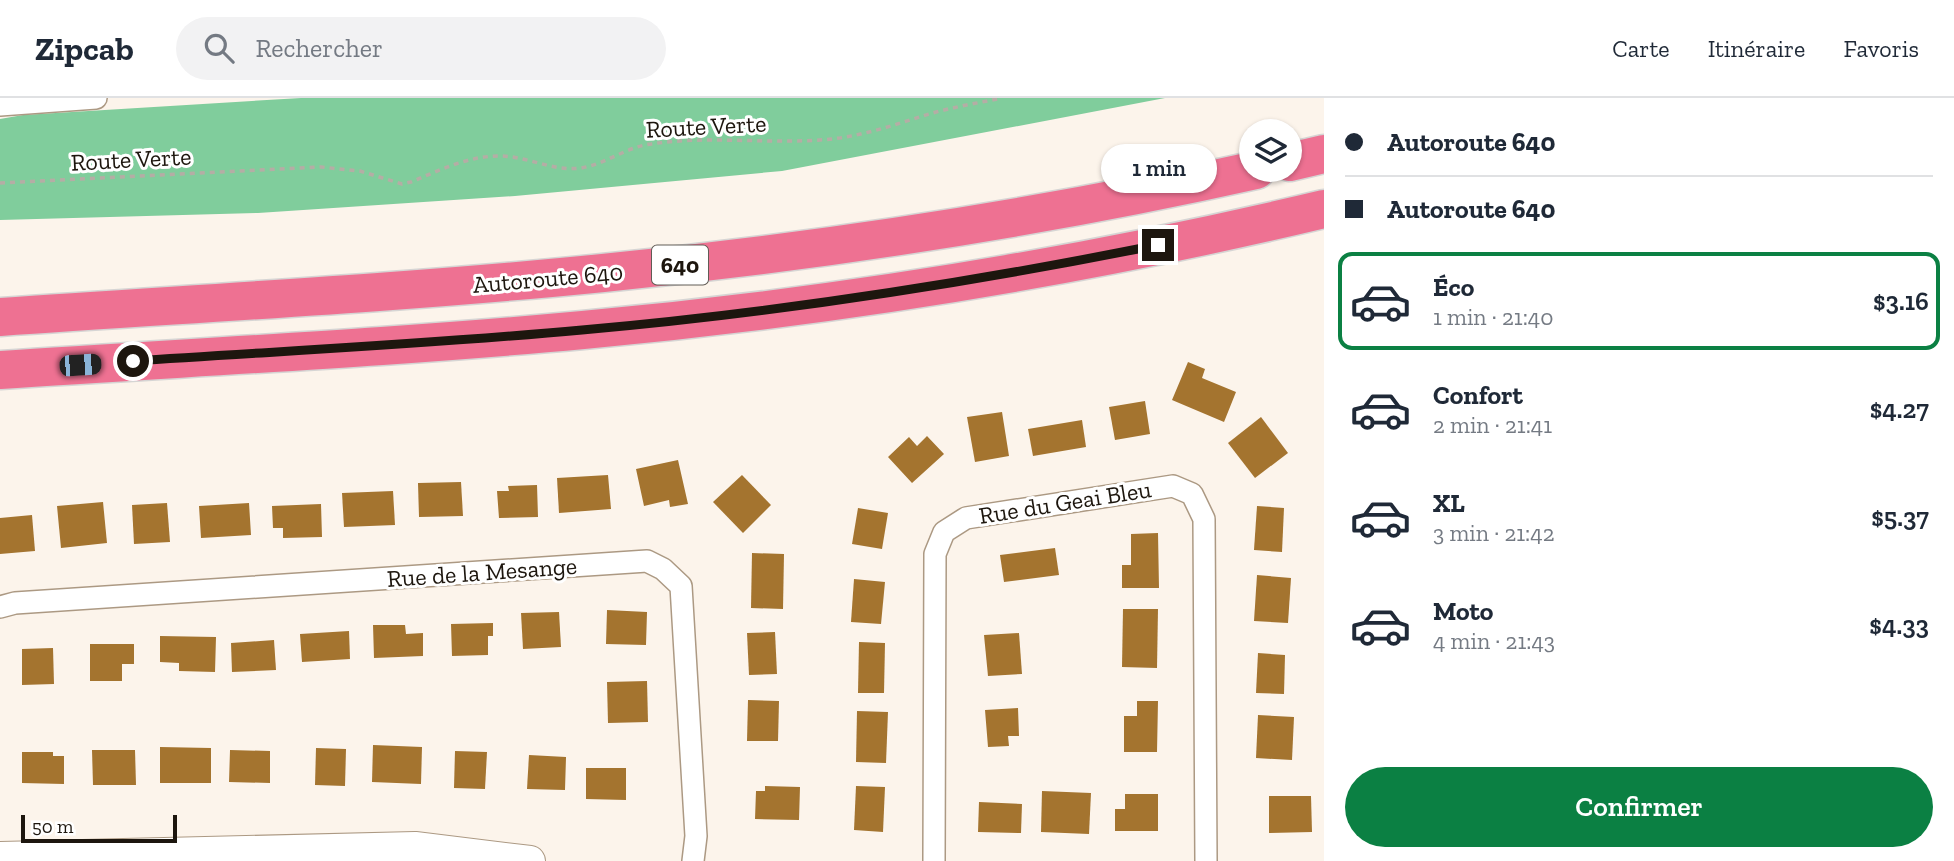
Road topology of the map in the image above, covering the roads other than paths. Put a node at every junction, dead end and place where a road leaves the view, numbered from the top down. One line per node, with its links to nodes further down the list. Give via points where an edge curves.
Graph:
1 (96, 98): 2 (street)
2 (6, 102)
3 (1324, 154): 4 (highway)
4 (1302, 159)
5 (1239, 174): 7 (highway, Autoroute 640 / 640, via 984,223 715,261 480,284)
6 (1324, 209): 8 (highway, 640, via 1084,259 783,307 582,330)
7 (0, 317)
8 (0, 370)
9 (0, 607): 12 (street, Rue de la Mesange, via 647,561 681,586 696,836)
10 (0, 858): 11 (street, via 415,847)
11 (530, 861)
12 (693, 861)
13 (934, 861): 14 (street, Rue du Geai Bleu, via 935,554 944,532 966,518 1173,486 1192,494 1204,519)
14 (1206, 861)

